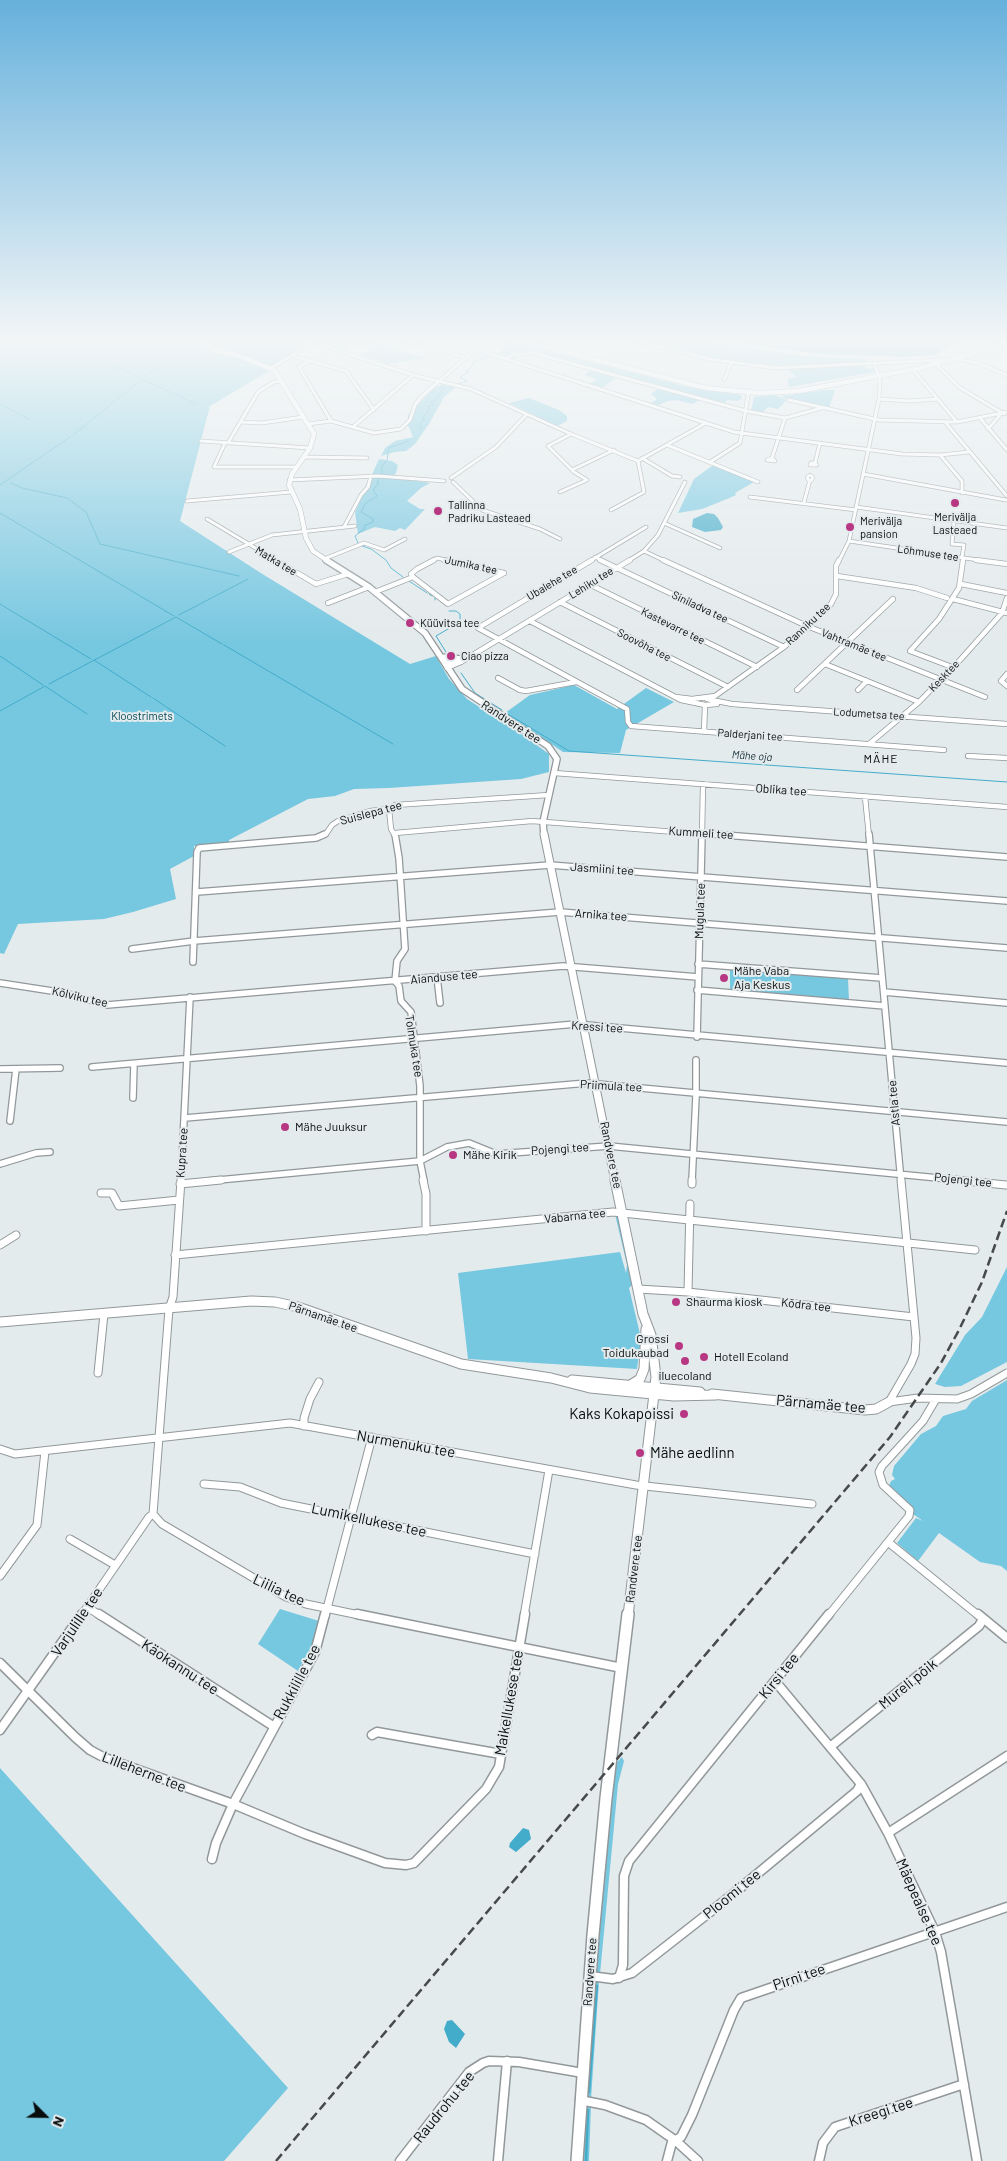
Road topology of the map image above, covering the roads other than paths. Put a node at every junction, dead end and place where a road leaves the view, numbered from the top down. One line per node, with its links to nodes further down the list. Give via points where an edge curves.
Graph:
1 (212, 442): 12 (street)
2 (312, 442): 15 (main road)
3 (501, 442): 33 (street)
4 (556, 442): 28 (street, via 548,446)
5 (592, 442): 16 (street)
6 (673, 442): 14 (street)
7 (739, 442): 25 (street, via 738,446)
8 (777, 442): 23 (street)
9 (810, 442): 13 (street)
10 (870, 442): 17 (street, Ranniku tee)
11 (961, 442): 18 (street)
12 (226, 443): 15 (street); 27 (street, via 214,467)
13 (820, 443): 17 (street); 26 (street)
14 (667, 445): 22 (street); 25 (street)
15 (310, 448): 20 (main road)
16 (614, 450): 24 (street); 28 (street)
17 (868, 450): 19 (street); 29 (street, Ranniku tee)
18 (969, 452): 19 (street); 40 (street)
19 (940, 455): 39 (street, via 962,482)
20 (304, 457): 21 (street); 27 (main road)
21 (367, 458)
22 (642, 458): 24 (street); 31 (street, via 672,476)
23 (772, 458)
24 (638, 461): 46 (street, via 644,492)
25 (710, 462): 36 (street)
26 (814, 463)
27 (297, 467): 32 (main road)
28 (572, 470): 38 (street, via 587,480)
29 (863, 474): 39 (street); 45 (street, Ranniku tee)
30 (371, 476): 32 (street); 33 (street, via 448,483); 51 (street)
31 (680, 477)
32 (289, 480): 37 (main road, Randvere tee)
33 (452, 480): 56 (street, via 482,510)
34 (810, 480): 44 (street)
35 (684, 482): 49 (street, Lehiku tee)
36 (758, 482)
37 (291, 492): 42 (street); 54 (main road, Randvere tee, via 300,509)
38 (560, 492)
39 (962, 493): 43 (street)
40 (1007, 496): 43 (street)
41 (750, 497): 44 (street)
42 (187, 501)
43 (1007, 501)
44 (804, 502): 45 (street)
45 (856, 508): 48 (street); 57 (street, Ranniku tee)
46 (611, 510)
47 (207, 519): 58 (street, Matka tee)
48 (954, 521): 53 (street); 63 (street, via 952,544 964,545)
49 (664, 523): 59 (street); 60 (street, Lehiku tee, via 655,540)
50 (355, 526): 51 (street)
51 (344, 527): 54 (street)
52 (646, 527): 62 (street, Ubalehe tee)
53 (1007, 528)
54 (304, 531): 58 (street, via 272,535); 64 (main road, Randvere tee, via 309,545)
55 (405, 539): 64 (street, via 384,550 364,543)
56 (560, 539)
57 (849, 542): 63 (street, Lõhmuse tee); 68 (street, Ranniku tee, via 837,561)
58 (247, 543): 61 (street); 67 (street, Matka tee, via 316,584)
59 (720, 548)
60 (644, 551): 66 (street, Lehiku tee); 83 (street, Vahtramäe tee)
61 (229, 552)
62 (596, 557): 66 (street, Siniladva tee); 84 (street, Ubalehe tee, via 479,626 480,631)
63 (962, 557): 65 (street, Lõhmuse tee); 71 (street)
64 (324, 559): 67 (main road, Randvere tee)
65 (1007, 564)
66 (617, 567): 70 (street, Lehiku tee); 86 (street, Siniladva tee)
67 (348, 574): 72 (main road, Randvere tee)
68 (837, 576): 75 (street, via 916,588); 83 (street, Ranniku tee, via 836,594 831,604)
69 (413, 577): 69 (street, Jumika tee, via 411,574 417,569 437,558 504,573 448,604); 73 (street)
70 (589, 584): 79 (street, Lehiku tee); 92 (street, Kastevarre tee)
71 (961, 584): 74 (street); 78 (street)
72 (369, 588): 73 (main road, Randvere tee); 80 (street)
73 (375, 592): 88 (main road, Randvere tee, via 425,632)
74 (1007, 593)
75 (947, 598)
76 (1007, 598): 81 (street, Kesktee)
77 (894, 599): 85 (street)
78 (953, 599): 81 (street); 93 (street, via 910,651)
79 (560, 602): 82 (street, Lehiku tee); 100 (street, Soovõha tee)
80 (328, 603)
81 (1005, 613): 93 (street, Kesktee)
82 (530, 621): 84 (street, Lehiku tee); 105 (street, via 689,703)
83 (807, 626): 85 (street, Vahtramäe tee); 86 (street, Ranniku tee)
84 (497, 640): 87 (street, Lehiku tee); 98 (street, Palderjani tee)
85 (847, 643): 90 (street); 96 (street, Vahtramäe tee)
86 (784, 647): 92 (street, Ranniku tee)
87 (470, 656): 89 (street, Lehiku tee); 91 (street, Lehiku tee)
88 (441, 657): 89 (main road); 91 (main road, Randvere tee)
89 (461, 658): 91 (street, Lehiku tee)
90 (825, 664): 97 (street); 101 (street)
91 (446, 666): 116 (main road, Randvere tee, via 471,697 552,750 556,758)
92 (757, 667): 100 (street, Ranniku tee)
93 (952, 667): 96 (street, Kesktee)
94 (1007, 674): 99 (street, via 1001,681)
95 (498, 678): 98 (street, via 526,691)
96 (941, 679): 104 (street, Vahtramäe tee); 107 (street, Kesktee)
97 (867, 681): 102 (street); 107 (street)
98 (576, 682): 111 (street, Palderjani tee, via 626,709 631,726)
99 (1007, 686)
100 (728, 687): 103 (street, Ranniku tee)
101 (797, 690)
102 (858, 690)
103 (715, 697): 105 (street, Ranniku tee); 106 (street)
104 (985, 697)
105 (706, 702): 106 (street); 108 (street); 111 (street)
106 (719, 702): 108 (street)
107 (919, 702): 109 (street, Kesktee)
108 (732, 704): 109 (street, Lodumetsa tee)
109 (901, 716): 110 (street, Lodumetsa tee); 112 (street, Kesktee)
110 (1007, 724)
111 (704, 732): 112 (street, Palderjani tee)
112 (869, 744): 113 (street, Palderjani tee)
113 (944, 750)
114 (968, 756): 115 (street)
115 (1007, 758)
116 (554, 772): 117 (street, Oblika tee); 118 (main road, Randvere tee)
117 (703, 784): 119 (street, Oblika tee); 124 (street, Mugula tee)
118 (549, 794): 121 (street, Suislepa tee, via 395,805); 122 (main road, Randvere tee)
119 (865, 797): 120 (street, Oblika tee); 125 (street, Astla tee)
120 (1007, 807)
121 (389, 809): 123 (street, via 391,829); 131 (street, Suislepa tee, via 338,821 326,834 316,838 199,848)
122 (543, 822): 123 (street, Kummeli tee); 124 (street, Kummeli tee); 127 (main road, Randvere tee)
123 (395, 833): 129 (street)
124 (702, 833): 125 (street, Kummeli tee); 128 (street, Mugula tee)
125 (870, 846): 126 (street, Kummeli tee); 130 (street, Astla tee)
126 (1007, 857)
127 (550, 865): 128 (street, Jasmiini tee); 129 (street, Jasmiini tee); 133 (main road, Randvere tee)
128 (701, 876): 130 (street, Jasmiini tee); 134 (street, Mugula tee)
129 (400, 877): 131 (street, Jasmiini tee); 135 (street)
130 (874, 890): 132 (street, Jasmiini tee); 136 (street, Astla tee)
131 (196, 892): 137 (street)
132 (1007, 901)
133 (560, 912): 134 (street, Arnika tee); 135 (street, Arnika tee); 142 (main road, Randvere tee)
134 (700, 923): 136 (street, Arnika tee); 141 (street, Mugula tee)
135 (403, 924): 137 (street, Arnika tee); 146 (street, via 405,949 397,961)
136 (879, 937): 138 (street, Arnika tee); 145 (street, Astla tee)
137 (194, 941): 139 (street, Arnika tee); 140 (street)
138 (1007, 948)
139 (132, 950)
140 (193, 962)
141 (698, 964): 143 (street, Mugula tee); 145 (street)
142 (571, 966): 143 (street, Aianduse tee); 144 (street, Aianduse tee); 154 (main road, Randvere tee)
143 (698, 976): 148 (street, Mugula tee)
144 (437, 977): 146 (street, Aianduse tee); 151 (street)
145 (882, 978): 149 (street, Astla tee)
146 (395, 981): 150 (street, Aianduse tee); 156 (street, Tolmuka tee, via 401,1001 411,1012)
147 (0, 983): 150 (street, Kõlviku tee, via 65,993 107,1006)
148 (697, 990): 153 (street); 155 (street, Mugula tee)
149 (884, 992): 152 (street); 153 (street, Astla tee)
150 (190, 997): 158 (street, Kupra tee)
151 (440, 1003)
152 (1007, 1003)
153 (885, 1006): 157 (street, Astla tee)
154 (584, 1024): 155 (street, Kressi tee); 156 (street, Kressi tee); 166 (main road, Randvere tee)
155 (696, 1036): 157 (street, Kressi tee)
156 (414, 1039): 158 (street, Kressi tee); 169 (street, Tolmuka tee)
157 (889, 1052): 160 (street, Kressi tee); 170 (street, Astla tee)
158 (186, 1058): 161 (street, Kressi tee); 171 (street, Kupra tee)
159 (696, 1060): 167 (street)
160 (1007, 1063)
161 (134, 1064): 162 (street, Kressi tee); 168 (street)
162 (92, 1067)
163 (60, 1068): 165 (street)
164 (0, 1069): 165 (street)
165 (16, 1069): 172 (street)
166 (596, 1083): 167 (street, Priimula tee); 169 (street, Priimula tee); 174 (main road, Randvere tee)
167 (696, 1094): 170 (street, Priimula tee); 176 (street)
168 (132, 1098)
169 (420, 1098): 171 (street, Priimula tee); 177 (street, Tolmuka tee)
170 (894, 1110): 173 (street, Priimula tee); 179 (street, Astla tee)
171 (185, 1118): 180 (street, Kupra tee)
172 (10, 1121)
173 (1007, 1122)
174 (609, 1146): 176 (street, Pojengi tee); 177 (street, Pojengi tee, via 496,1154 469,1143 447,1147); 186 (main road, Randvere tee)
175 (50, 1152): 178 (street)
176 (694, 1154): 179 (street, Pojengi tee); 181 (street)
177 (420, 1161): 180 (street, Pojengi tee); 188 (street, Tolmuka tee, via 426,1194)
178 (0, 1164)
179 (900, 1174): 182 (street, Pojengi tee); 190 (street, Astla tee)
180 (180, 1184): 184 (street, Kupra tee)
181 (692, 1184)
182 (1006, 1185)
183 (102, 1194): 184 (street, via 112,1193 119,1206)
184 (179, 1200): 193 (street, Kupra tee)
185 (690, 1204): 187 (street)
186 (622, 1213): 187 (street, Vabarna tee); 188 (street, Vabarna tee); 194 (main road, Randvere tee)
187 (690, 1221): 190 (street, Vabarna tee); 195 (street)
188 (426, 1231): 193 (street, Vabarna tee)
189 (16, 1235): 191 (street)
190 (907, 1243): 192 (street, Vabarna tee); 198 (street, Astla tee)
191 (0, 1245)
192 (975, 1250)
193 (175, 1255): 196 (street, Kupra tee)
194 (638, 1289): 195 (street, Kõdra tee); 200 (main road, Randvere tee)
195 (688, 1292): 198 (street, Kõdra tee)
196 (170, 1309): 197 (main road, Pärnamäe tee); 203 (main road, Pärnamäe tee, via 251,1301 275,1302 298,1307 448,1361); 211 (street)
197 (104, 1314): 199 (main road, Pärnamäe tee); 201 (street)
198 (914, 1317): 208 (street, Astla tee, via 915,1354)
199 (0, 1322)
200 (646, 1325): 205 (main road, via 644,1369); 206 (main road, Randvere tee, via 654,1358)
201 (98, 1373)
202 (1007, 1373): 207 (street, Pärnamäe tee, via 971,1394 957,1399)
203 (550, 1378): 205 (main road, Pärnamäe tee); 206 (main road, Pärnamäe tee, via 590,1388)
204 (319, 1382): 209 (street, via 310,1399)
205 (632, 1384): 206 (main road, Pärnamäe tee)
206 (655, 1391): 208 (main road, Pärnamäe tee, via 865,1410 876,1409); 216 (main road, Randvere tee)
207 (936, 1399): 208 (street, Pärnamäe tee); 221 (street, Kirsi tee, via 923,1421 880,1469 883,1485 910,1512)
208 (889, 1402)
209 (304, 1426): 210 (street, Nurmenuku tee); 211 (street, Nurmenuku tee, via 290,1423)
210 (372, 1437): 214 (street, Nurmenuku tee); 219 (street, Rukkilille tee)
211 (159, 1439): 213 (street, Nurmenuku tee); 218 (street)
212 (0, 1449): 213 (street, Nurmenuku tee, via 15,1454)
213 (45, 1452): 224 (street, via 37,1525)
214 (549, 1470): 216 (street, Nurmenuku tee); 222 (street, Maikellukese tee)
215 (204, 1484): 219 (street, Lumikellukese tee, via 240,1487 281,1503)
216 (644, 1486): 217 (street, Nurmenuku tee); 231 (main road, Randvere tee)
217 (812, 1504)
218 (153, 1514): 223 (street, Varjulille tee); 226 (street, Liilia tee, via 162,1524 262,1585 292,1599)
219 (351, 1517): 222 (street, Lumikellukese tee); 226 (street, Rukkilille tee)
220 (70, 1539): 223 (street)
221 (888, 1542): 227 (street); 232 (street, Kirsi tee)
222 (535, 1554): 229 (street, Maikellukese tee)
223 (115, 1565): 225 (street, Varjulille tee)
224 (0, 1576)
225 (88, 1607): 233 (street, Varjulille tee); 234 (street, Käokannu tee)
226 (326, 1609): 229 (street, Liilia tee); 234 (street, Rukkilille tee, via 310,1662)
227 (984, 1619): 228 (street); 237 (street, Mureli põik, via 980,1626)
228 (1007, 1638)
229 (519, 1647): 231 (street, Liilia tee); 238 (street, Maikellukese tee)
230 (0, 1663): 233 (street, Lilleherne tee)
231 (622, 1668): 246 (main road, Randvere tee)
232 (775, 1681): 237 (street, Mäepealse tee); 247 (street, Kirsi tee, via 629,1861 624,1876 623,1965)
233 (30, 1691): 235 (street, Varjulille tee); 241 (street, Lilleherne tee, via 90,1750)
234 (273, 1726): 241 (street, Rukkilille tee)
235 (0, 1730)
236 (372, 1735): 238 (street, via 377,1732)
237 (830, 1747): 240 (street, Mäepealse tee)
238 (501, 1754): 241 (street, Maikellukese tee, via 499,1767 486,1789 423,1855 406,1865 385,1863)
239 (1007, 1756): 242 (street)
240 (861, 1784): 242 (street, Mäepealse tee); 247 (street, Ploomi tee, via 857,1791 733,1894 632,1973)
241 (233, 1804): 243 (street, Rukkilille tee)
242 (888, 1833): 245 (street, Mäepealse tee)
243 (212, 1859)
244 (1007, 1907): 245 (street, Pirni tee)
245 (935, 1932): 250 (street, Mäepealse tee); 252 (street, Pirni tee, via 741,1998 692,2115)
246 (590, 1976): 247 (street); 249 (main road, Randvere tee)
247 (619, 1978)
248 (507, 2061): 249 (street, Raudrohu tee); 253 (street, Raudrohu tee, via 489,2061 469,2072); 254 (street)
249 (582, 2073): 251 (main road, Randvere tee)
250 (964, 2084): 258 (street, Kreegi tee, via 835,2127 823,2143); 259 (street, Mäepealse tee)
251 (580, 2100): 252 (street, via 646,2120); 255 (main road, Randvere tee)
252 (676, 2142): 256 (street, Pirni tee, via 672,2142); 257 (street)
253 (400, 2161)
254 (498, 2161)
255 (578, 2161)
256 (666, 2161)
257 (698, 2161)
258 (818, 2161)
259 (977, 2161)

